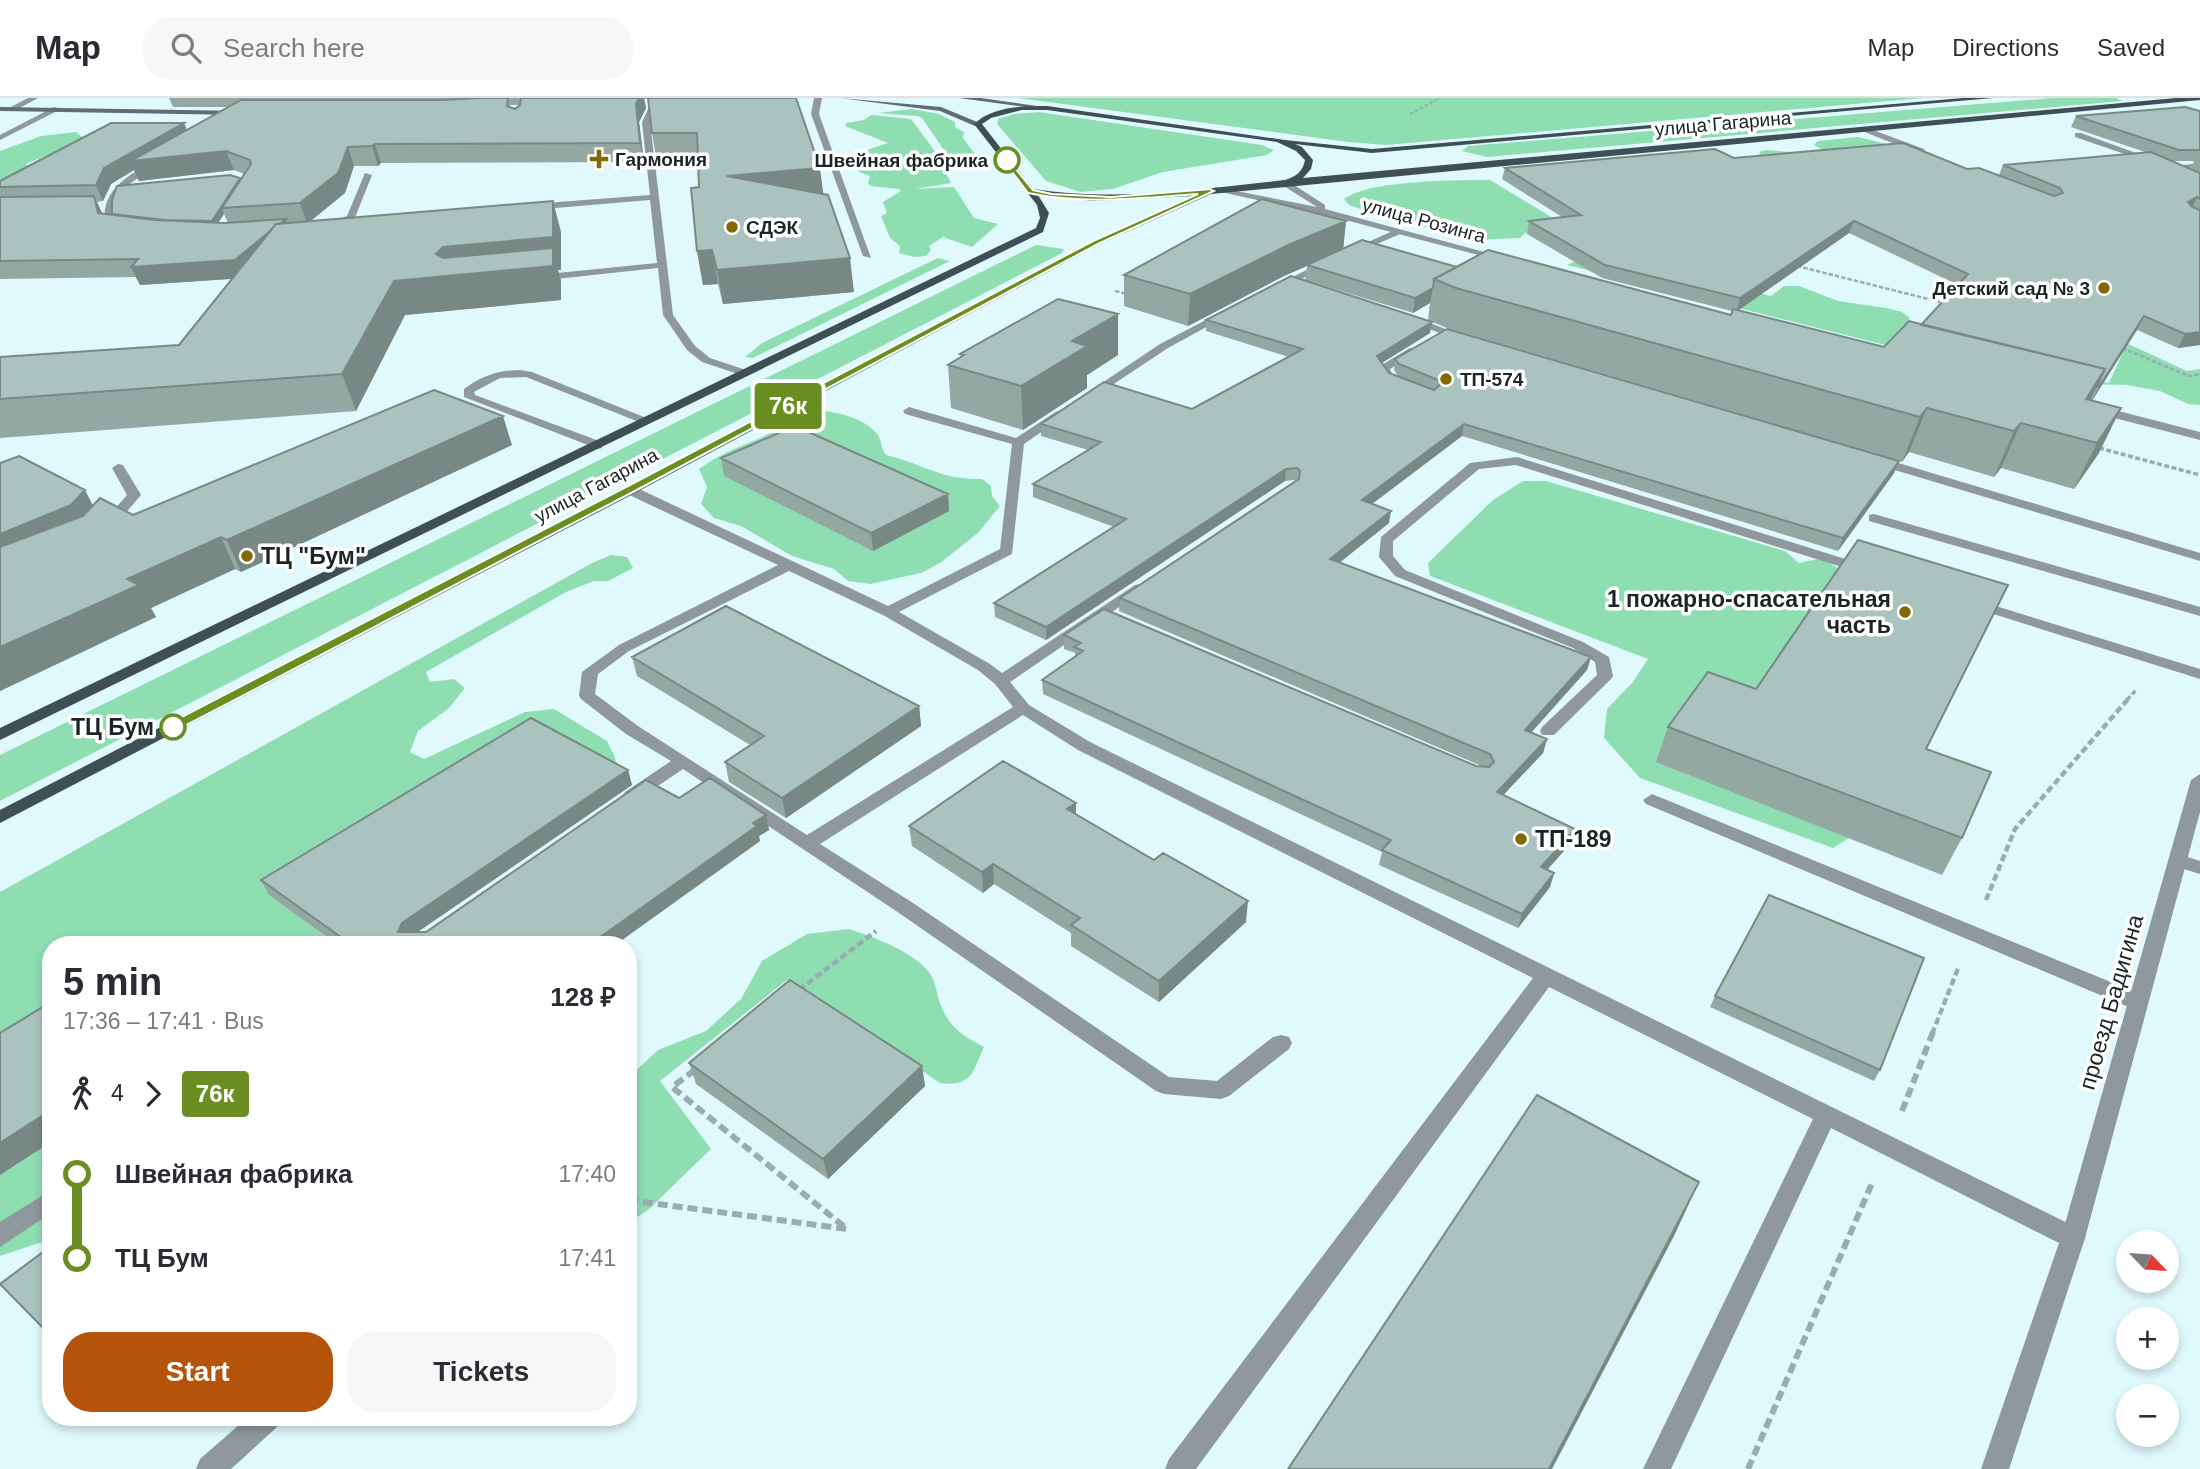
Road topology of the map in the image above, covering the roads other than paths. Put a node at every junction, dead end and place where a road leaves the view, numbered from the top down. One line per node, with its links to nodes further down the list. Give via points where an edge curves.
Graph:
1 (34, 98): 11 (street)
2 (818, 98): 41 (street, via 815,114)
3 (844, 98): 17 (main road, via 941,109)
4 (963, 98): 13 (main road)
5 (1989, 98): 21 (main road, улица Гагарина, via 1372,150)
6 (2200, 98): 18 (main road, улица Гагарина)
7 (667, 104): 9 (main road)
8 (640, 105): 9 (main road)
9 (654, 105): 33 (street, via 646,122)
10 (0, 108): 11 (main road)
11 (11, 108): 12 (main road)
12 (57, 108): 14 (main road); 20 (street)
13 (1047, 108): 17 (main road, улица Гагарина, via 1002,111); 21 (main road, улица Гагарина)
14 (244, 113): 15 (main road); 16 (street)
15 (258, 113)
16 (222, 124)
17 (978, 124): 32 (main road)
18 (1866, 129): 22 (street); 28 (main road, улица Гагарина)
19 (2078, 135): 25 (street)
20 (0, 138)
21 (1279, 140): 28 (main road, via 1299,149 1309,160 1304,174)
22 (1929, 155)
23 (160, 161): 30 (street)
24 (2200, 165): 25 (street)
25 (2172, 167): 27 (street)
26 (368, 175): 38 (street, via 351,218)
27 (2190, 178)
28 (1288, 182): 31 (main road, улица Гагарина); 37 (street)
29 (141, 186): 30 (street)
30 (115, 188): 35 (street)
31 (1213, 190): 32 (main road, улица Гагарина, via 1111,199); 37 (street); 64 (main road, улица Гагарина, via 1095,243)
32 (1030, 191): 54 (main road, улица Гагарина, via 1045,207 1040,230)
33 (655, 197): 36 (street); 42 (street)
34 (95, 207): 35 (street)
35 (108, 207): 39 (street, via 109,225)
36 (521, 208)
37 (1331, 213): 40 (street, улица Розинга)
38 (324, 229)
39 (136, 231)
40 (1397, 232): 43 (street, улица Розинга, via 1517,262); 45 (street)
41 (868, 256)
42 (662, 265): 44 (street); 54 (street, via 668,315 691,348 706,360)
43 (1507, 268)
44 (519, 279)
45 (1289, 280): 46 (street); 47 (street)
46 (1314, 288)
47 (1266, 292)
48 (1232, 310): 60 (street, via 1164,346)
49 (1426, 313): 50 (street, via 1408,318)
50 (1444, 332): 51 (street); 52 (street)
51 (1432, 340)
52 (1484, 344)
53 (1420, 346): 55 (street, via 1384,368 1392,380)
54 (746, 373): 58 (main road, улица Гагарина)
55 (1413, 388)
56 (2085, 407): 59 (street)
57 (909, 411): 60 (street)
58 (648, 421): 61 (main road, улица Гагарина); 61 (street, via 528,374 499,375 468,391 470,397)
59 (2200, 436)
60 (1018, 442): 72 (street, via 1007,551)
61 (598, 445): 78 (main road, улица Гагарина)
62 (1855, 455): 67 (street)
63 (118, 468): 66 (street, via 134,495)
64 (630, 490): 68 (street); 83 (main road, улица Гагарина)
65 (1874, 518): 73 (street)
66 (102, 533)
67 (2200, 557)
68 (789, 565): 72 (street); 79 (street, via 624,648 590,672 587,696)
69 (1158, 576): 75 (street, via 1109,616)
70 (1885, 576): 77 (street, via 1517,461 1475,466 1386,540 1386,557 1400,573 1578,645 1603,660 1605,676)
71 (1963, 600): 74 (street)
72 (888, 612): 75 (street, via 985,667)
73 (2200, 612)
74 (2200, 674)
75 (1001, 681): 76 (street)
76 (1023, 708): 84 (street); 87 (street, via 1084,746)
77 (1548, 731)
78 (0, 735)
79 (683, 761): 82 (street); 84 (street)
80 (2200, 780): 85 (street, проезд Бадигина)
81 (1652, 800): 88 (street)
82 (617, 807)
83 (0, 817)
84 (807, 844): 89 (street, via 1164,1085 1221,1090)
85 (2178, 860): 86 (street); 88 (street, проезд Бадигина)
86 (2200, 868)
87 (1546, 976): 90 (street); 96 (street)
88 (2138, 1002): 93 (street, проезд Бадигина)
89 (1281, 1042)
90 (1826, 1115): 93 (street); 97 (street)
91 (42, 1206): 92 (street)
92 (0, 1236)
93 (2073, 1238): 98 (street, проезд Бадигина)
94 (258, 1426): 95 (street)
95 (210, 1469)
96 (1178, 1469)
97 (1657, 1469)
98 (1995, 1469)

